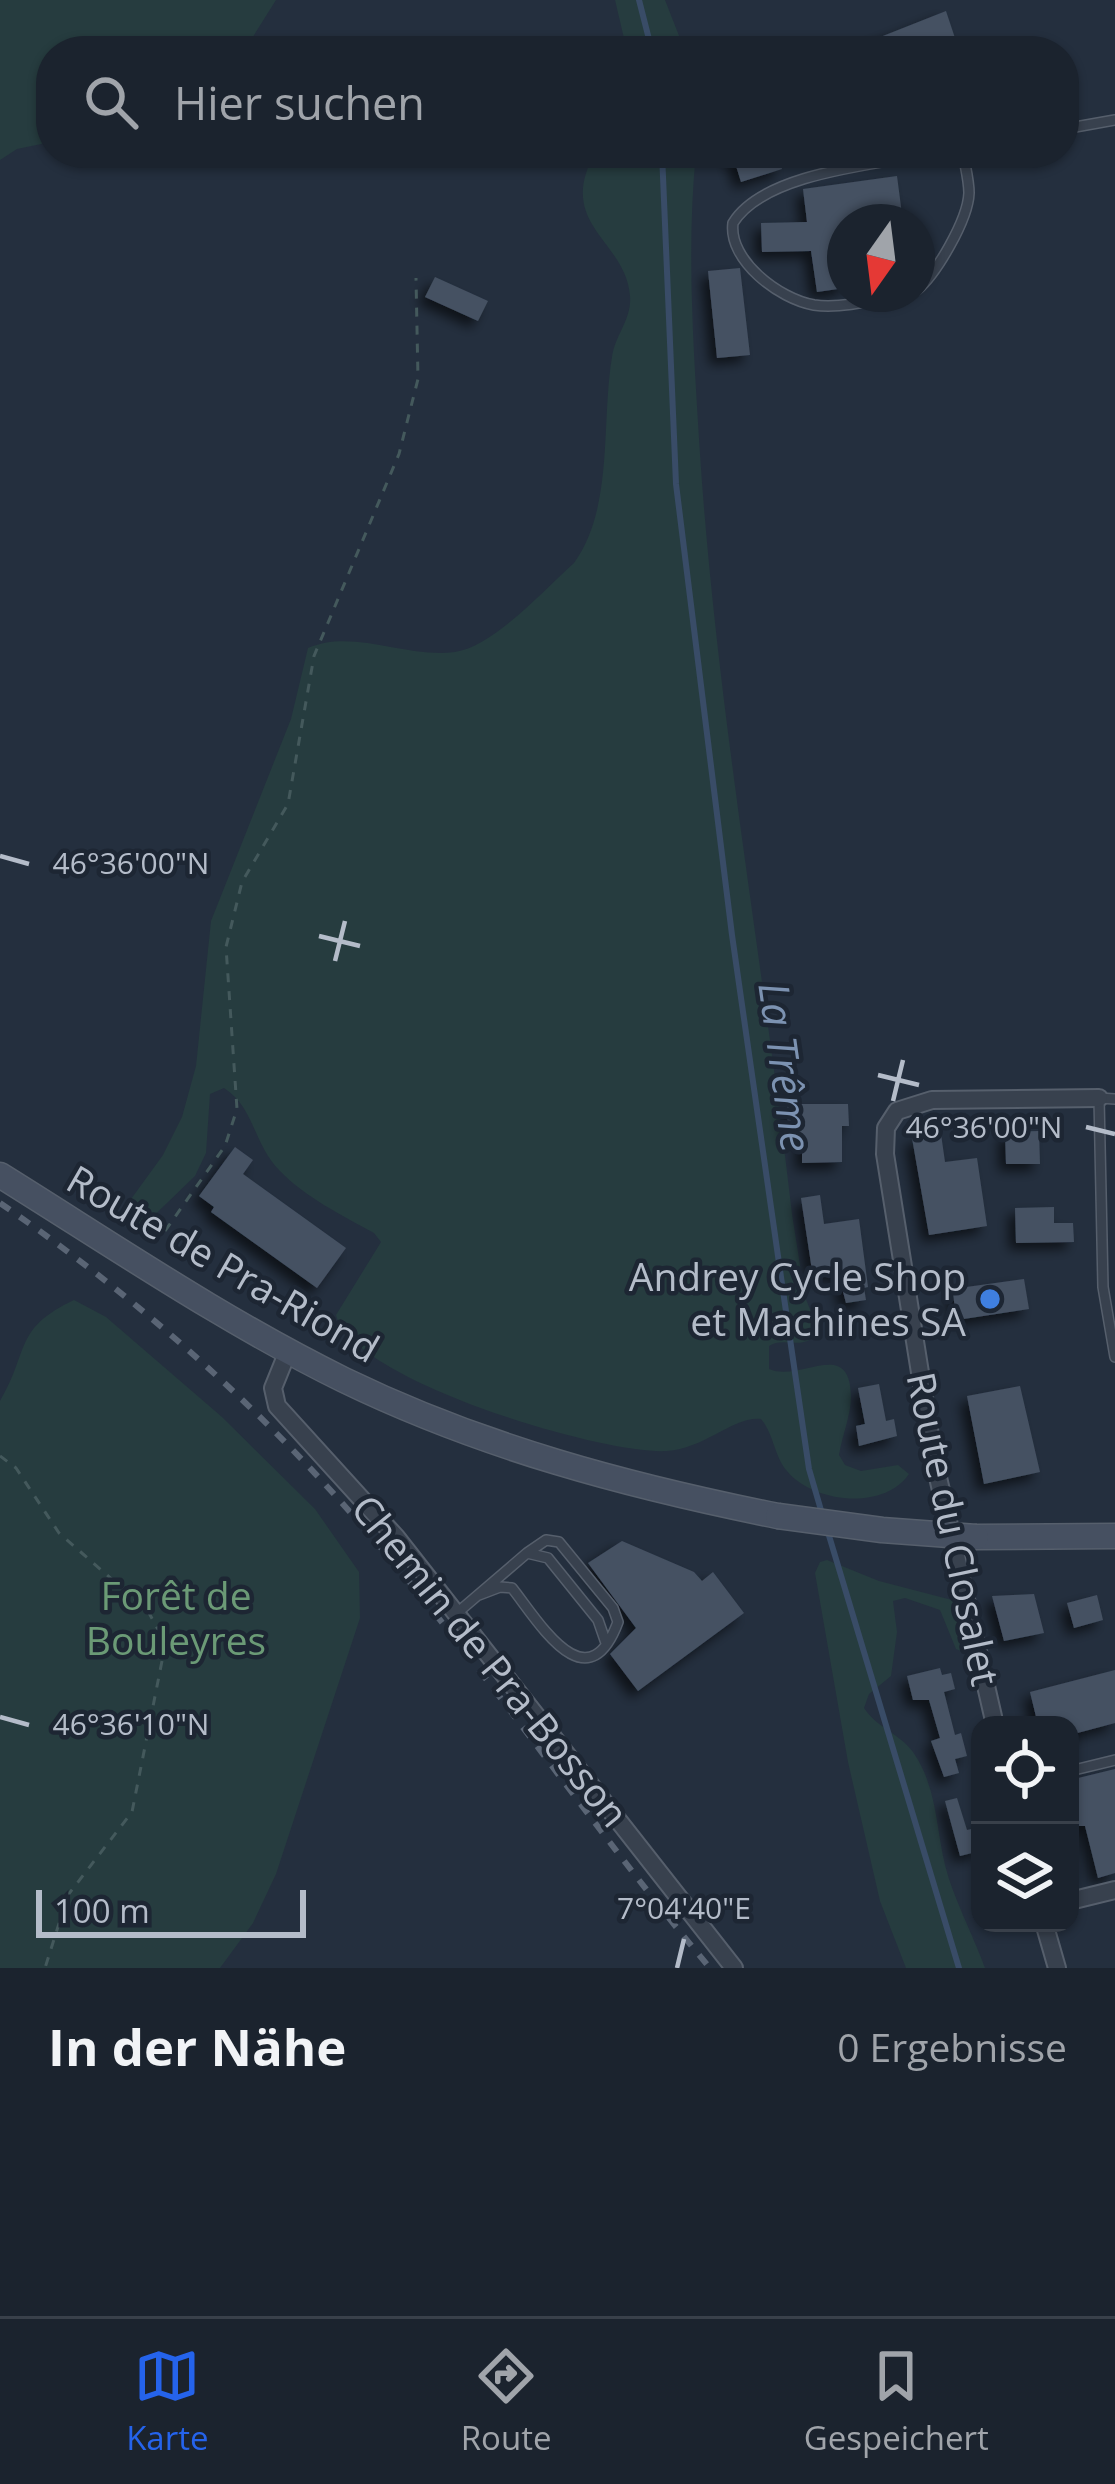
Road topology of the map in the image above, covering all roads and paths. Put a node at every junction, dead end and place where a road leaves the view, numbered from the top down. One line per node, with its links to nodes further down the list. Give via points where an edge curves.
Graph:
1 (1115, 120): 2 (lane)
2 (1079, 126)
3 (869, 168): 7 (lane, via 776,189 733,223 740,256 778,289)
4 (965, 168): 5 (lane, via 964,215)
5 (935, 269)
6 (416, 278): 10 (path, via 418,379 399,454 314,656 288,805 242,882 226,947 237,1109 225,1146)
7 (827, 305)
8 (1107, 1098): 12 (lane, via 1103,1287); 19 (street, Route du Closalet, via 916,1102 886,1128 934,1460)
9 (0, 1175): 11 (main road, Route de Pra-Riond)
10 (165, 1231)
11 (288, 1351): 14 (main road, Route de Pra-Riond, bridge, via 399,1405 607,1478 881,1530); 17 (street, Chemin de Pra-Bosson, via 273,1388 277,1406)
12 (1115, 1357)
13 (0, 1456): 25 (path, via 59,1534 148,1611 162,1637 132,1812 68,1895)
14 (1115, 1536)
15 (527, 1553): 16 (lane); 18 (lane, via 548,1558 598,1620); 18 (lane, via 546,1540 559,1542 613,1608 618,1622)
16 (479, 1595): 17 (lane); 18 (lane, via 512,1588 565,1654 580,1658)
17 (457, 1613): 26 (street, Chemin de Pra-Bosson)
18 (606, 1643)
19 (993, 1716)
20 (1115, 1760): 21 (lane)
21 (1079, 1769)
22 (1115, 1890): 23 (street)
23 (1079, 1899)
24 (1047, 1932): 27 (street)
25 (46, 1968)
26 (734, 1968)
27 (1057, 1968)

